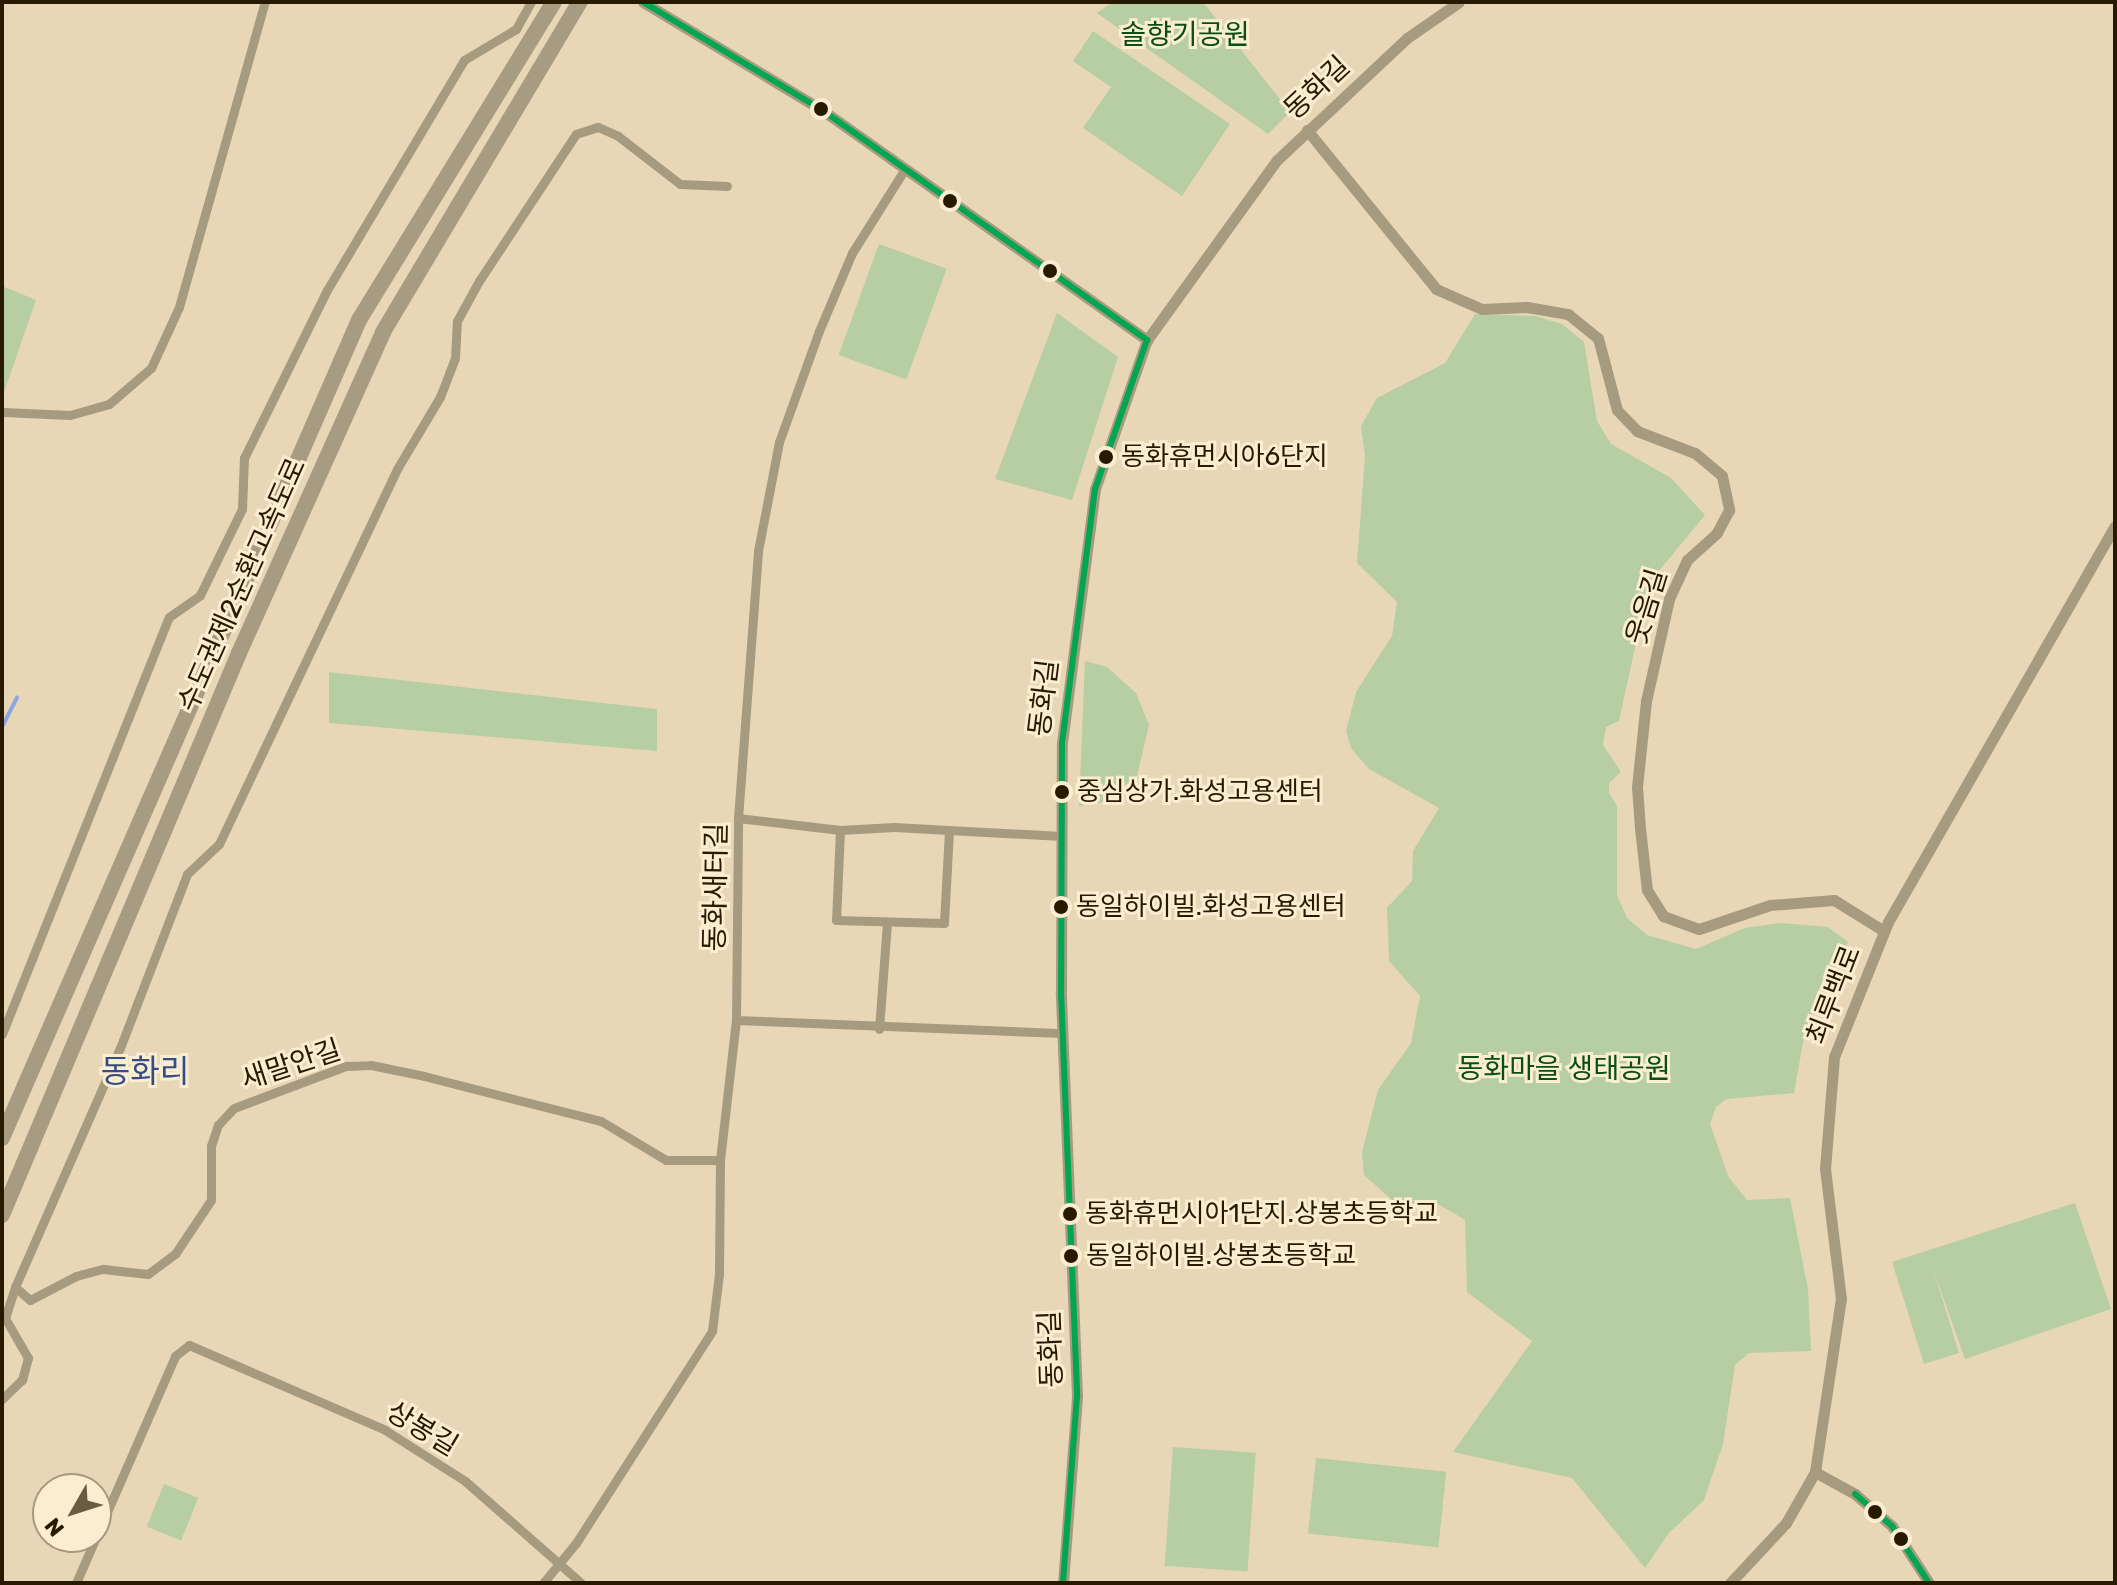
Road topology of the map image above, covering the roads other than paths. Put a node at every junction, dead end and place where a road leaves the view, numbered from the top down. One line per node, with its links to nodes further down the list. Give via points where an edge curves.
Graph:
1 (265, 2): 11 (street, via 179,307 151,368 109,404 70,415)
2 (531, 2): 22 (street, via 516,29 464,60 327,290 244,458 242,509 200,595 169,617)
3 (554, 2): 23 (highway, 수도권제2순환고속도로, via 359,320)
4 (580, 2): 25 (highway, 수도권제2순환고속도로, via 383,332 239,653)
5 (643, 2): 8 (street, via 825,112)
6 (1459, 2): 7 (street, 동화길, via 1407,38)
7 (1307, 130): 10 (street, 동화길, via 1277,160); 18 (street, 웃음길, via 1436,289 1482,309 1527,307 1568,314 1598,338 1617,410 1637,431 1695,453 1722,476 1729,510 1717,533 1687,560 1669,599 1644,715 1637,787 1640,828 1647,890 1663,916 1699,929 1770,905 1834,900)
8 (905, 169): 10 (street); 13 (street, 동화새터길, via 852,253 779,442 758,551)
9 (727, 186): 26 (street, via 680,184 618,136 598,127 576,134 479,281 457,321 455,358 440,397 397,469 219,844 187,874 120,1048)
10 (1147, 340): 16 (street, 동화길, via 1095,489 1062,743)
11 (3, 412)
12 (2115, 526): 18 (street, 최루백로)
13 (738, 818): 14 (street); 19 (street, 동화새터길)
14 (840, 830): 15 (street); 17 (street, via 836,920)
15 (949, 831): 16 (street); 17 (street, via 944,923)
16 (1062, 836): 21 (street, 동화길)
17 (887, 922): 20 (street)
18 (1884, 931): 28 (street, 최루백로, via 1834,1057 1825,1169 1841,1299)
19 (736, 1020): 20 (street); 24 (street, 동화새터길)
20 (879, 1029): 21 (street)
21 (1063, 1033): 33 (street, 동화길, via 1077,1396)
22 (2, 1034)
23 (2, 1138)
24 (720, 1160): 26 (street, 새말안길, via 666,1160 601,1121 424,1076 371,1065 346,1066 234,1108 218,1125 211,1146 211,1200 175,1254 148,1274 103,1269 76,1276 30,1300); 29 (street, 동화새터길, via 719,1274 712,1331)
25 (2, 1215)
26 (15, 1287): 27 (street, via 5,1318 28,1358 22,1380)
27 (2, 1399)
28 (1815, 1472): 34 (street, via 1786,1523); 35 (street, via 1855,1494 1892,1526)
29 (560, 1563): 30 (street, 상봉길, via 465,1481 385,1430 189,1345 175,1356); 31 (street, 동화새터길); 32 (street, 상봉길)
30 (76, 1583)
31 (543, 1583)
32 (581, 1583)
33 (1063, 1583)
34 (1730, 1583)
35 (1929, 1583)

